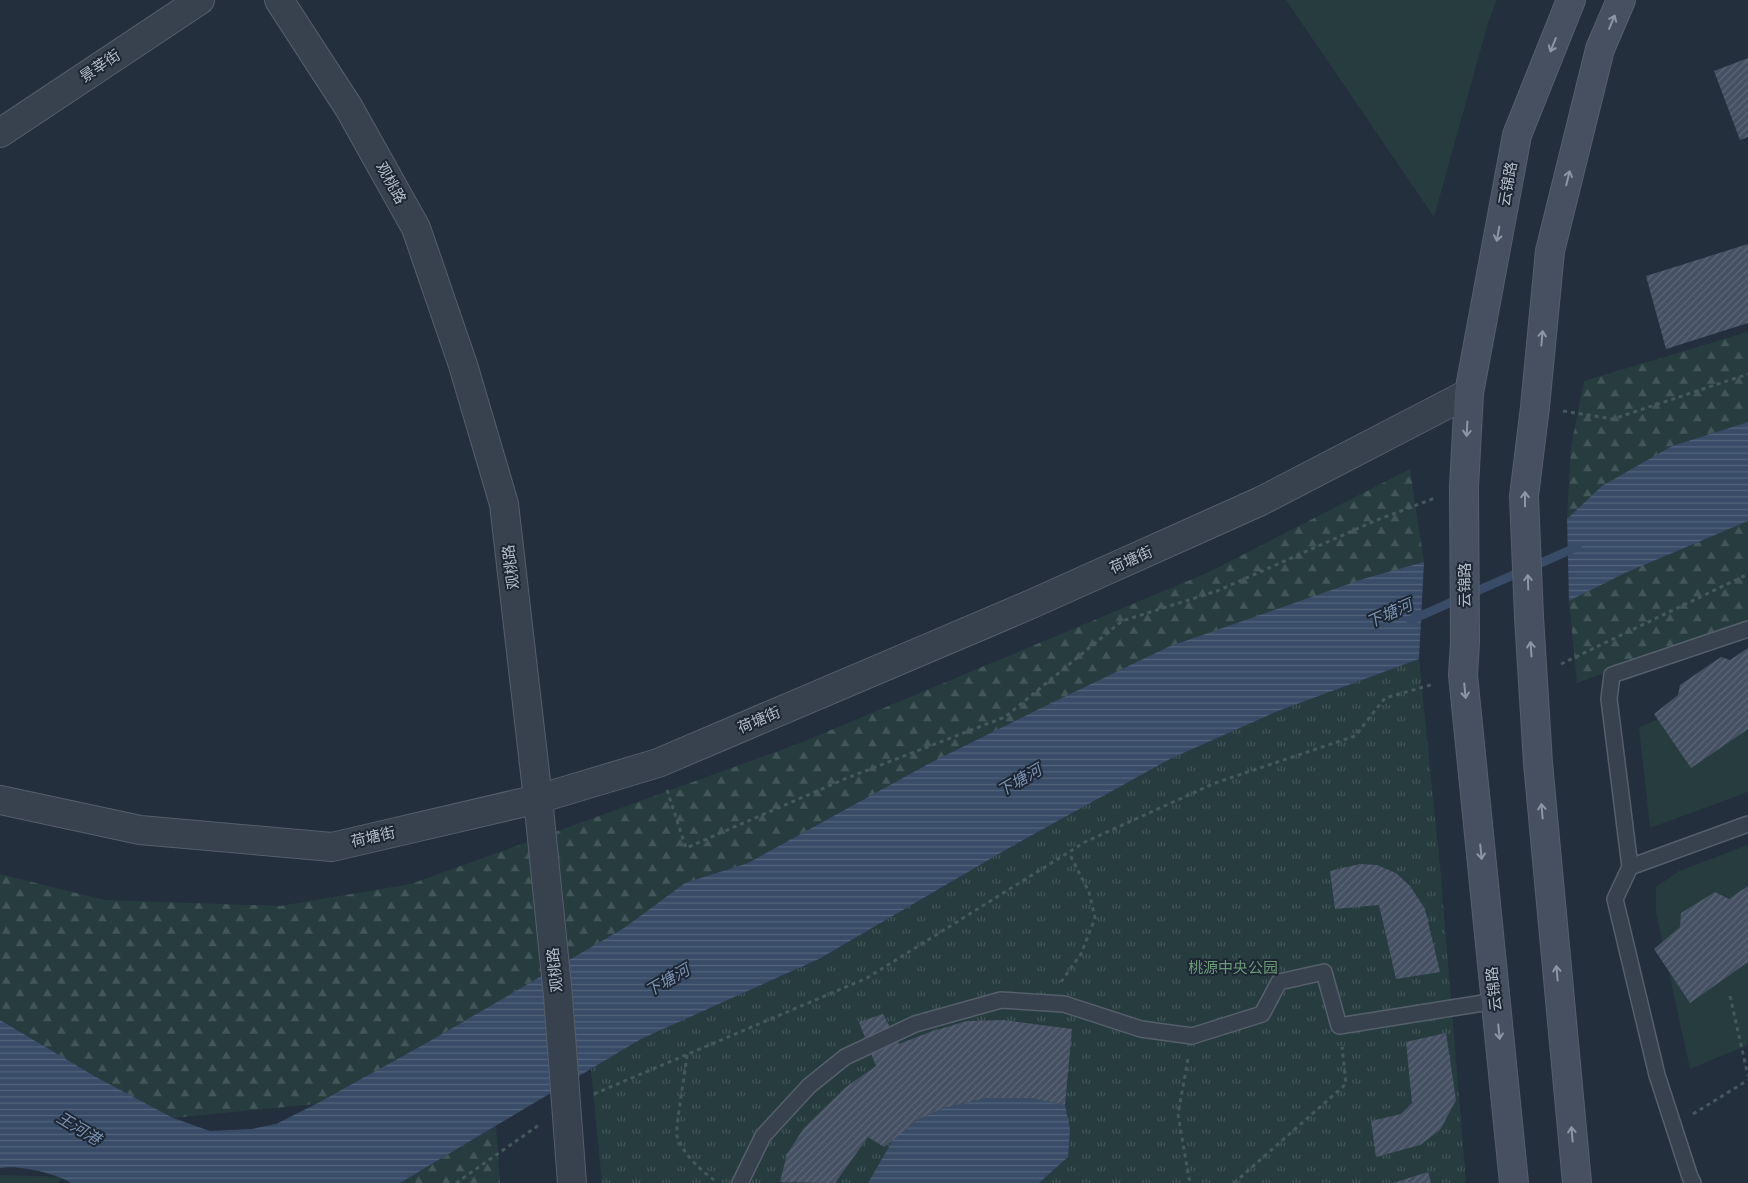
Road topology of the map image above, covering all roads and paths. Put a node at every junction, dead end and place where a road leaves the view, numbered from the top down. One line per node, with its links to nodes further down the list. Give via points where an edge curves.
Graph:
1 (200, 0): 5 (street, 景莘街)
2 (279, 0): 15 (street, 观桃路, via 349,108 416,228 463,365 504,504)
3 (1571, 0): 7 (main road, 云锦路, one-way to 7, via 1517,134)
4 (1621, 0): 8 (main road, one-way to 4, via 1550,251 1600,48)
5 (0, 133)
6 (1748, 374): 8 (path, via 1613,419)
7 (1469, 393): 9 (main road, 云锦路, one-way to 9); 14 (street, 荷塘街, via 1252,505 1027,606)
8 (1535, 407): 13 (main road, one-way to 8, via 1524,496)
9 (1464, 487): 12 (main road, 云锦路, via 1466,642); 14 (path, via 1377,520 1217,591 1122,621 1005,717 847,778 686,848)
10 (1748, 574): 13 (path)
11 (1748, 629): 19 (lane, via 1612,676 1609,699)
12 (1463, 675): 18 (path, via 1385,698 1355,736 1214,782); 21 (main road, 云锦路, one-way to 21)
13 (1533, 678): 37 (main road, one-way to 13)
14 (658, 763): 15 (street, 荷塘街)
15 (538, 799): 16 (street, 荷塘街, via 332,847 140,830); 28 (street, 观桃路)
16 (0, 800)
17 (1748, 824): 19 (lane)
18 (1069, 852): 22 (path, via 1089,892 1095,918 1081,954); 25 (path, via 868,978)
19 (1630, 867): 29 (lane, via 1616,898)
20 (1730, 996): 26 (path)
21 (1496, 1000): 23 (lane); 36 (main road, 云锦路, one-way to 36)
22 (1047, 1003): 24 (lane, via 1064,1004 1141,1028); 33 (lane, via 1001,1000 915,1024 845,1057 808,1086 763,1136)
23 (1340, 1026): 24 (lane, via 1324,972 1279,982 1262,1014); 35 (path, via 1346,1084)
24 (1192, 1036): 34 (path, via 1178,1114)
25 (687, 1054): 28 (path); 32 (path, via 676,1134 688,1156)
26 (1748, 1076)
27 (1748, 1080): 29 (path)
28 (567, 1106): 30 (path); 31 (street, 观桃路)
29 (1673, 1126): 38 (lane)
30 (456, 1183)
31 (572, 1183)
32 (719, 1183)
33 (740, 1183)
34 (1192, 1183)
35 (1234, 1183)
36 (1514, 1183)
37 (1577, 1183)
38 (1694, 1183)

